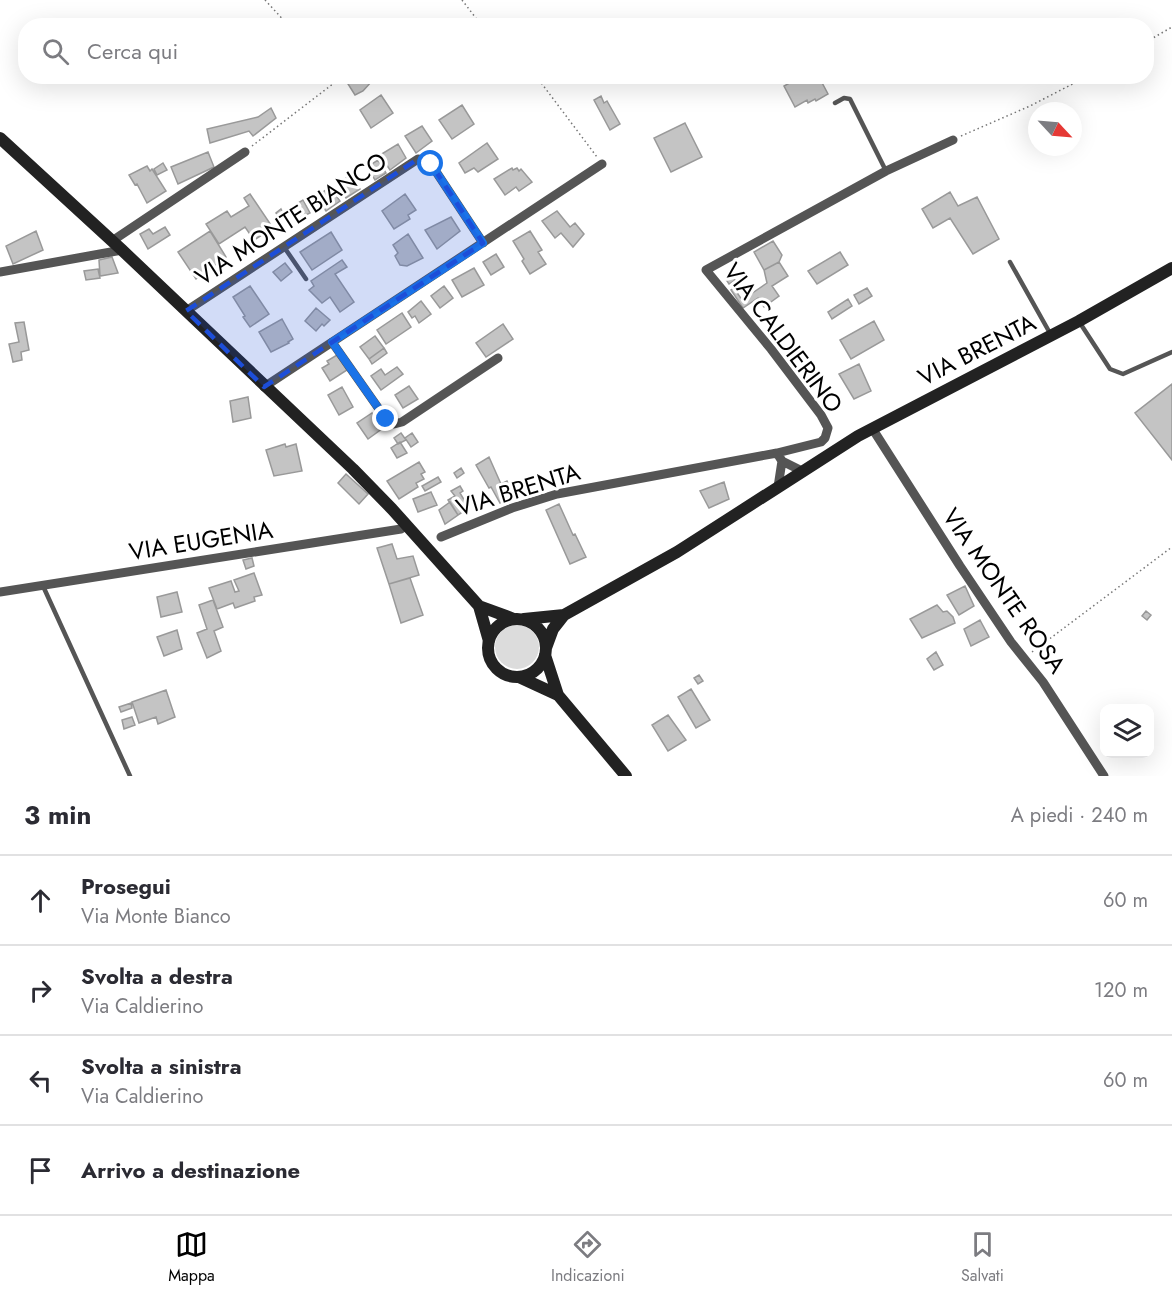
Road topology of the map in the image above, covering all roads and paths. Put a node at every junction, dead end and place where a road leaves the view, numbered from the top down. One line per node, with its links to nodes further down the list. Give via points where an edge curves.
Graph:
1 (266, 0): 3 (path)
2 (462, 0): 4 (path)
3 (282, 18)
4 (476, 18)
5 (1172, 27): 6 (path)
6 (1154, 37)
7 (333, 84): 13 (path)
8 (542, 84): 14 (path)
9 (1073, 84): 12 (path)
10 (835, 103): 15 (lane, via 850,99)
11 (0, 138): 17 (main road)
12 (953, 140): 15 (street, VIA CALDIERINO)
13 (244, 152): 17 (street)
14 (602, 164): 16 (street)
15 (886, 171): 31 (street, VIA CALDIERINO, via 706,270 828,428 825,438 815,445)
16 (483, 243): 18 (street, VIA MONTE BIANCO, via 431,164 418,159); 26 (street)
17 (117, 246): 20 (street); 23 (main road)
18 (284, 247): 22 (lane); 23 (street, VIA MONTE BIANCO)
19 (1010, 262): 25 (lane)
20 (0, 272)
21 (1170, 274): 24 (main road, VIA BRENTA)
22 (306, 279)
23 (186, 311): 29 (main road)
24 (1078, 321): 25 (main road, VIA BRENTA); 27 (lane, via 1110,369 1123,374)
25 (1051, 335): 30 (main road, VIA BRENTA)
26 (332, 342): 28 (street, via 386,419 394,424); 29 (street)
27 (1172, 352)
28 (498, 358)
29 (264, 387): 34 (main road)
30 (872, 428): 32 (main road, VIA BRENTA); 44 (street, VIA MONTE ROSA)
31 (779, 457): 32 (street); 33 (street); 35 (street, VIA BRENTA, via 557,494)
32 (802, 471): 33 (main road, VIA BRENTA)
33 (778, 487): 40 (main road, VIA BRENTA, via 677,552)
34 (407, 525): 37 (street, VIA EUGENIA, via 390,531); 39 (main road)
35 (441, 537)
36 (1172, 547): 44 (path)
37 (43, 586): 38 (street, VIA EUGENIA); 47 (lane)
38 (0, 592)
39 (479, 606): 41 (main road); 42 (main road)
40 (564, 615): 41 (main road, VIA BRENTA); 43 (main road, VIA BRENTA, via 553,629)
41 (518, 619): 42 (main road, via 498,626); 43 (main road, via 537,626)
42 (489, 641): 45 (main road, via 495,666)
43 (546, 652): 45 (main road, via 536,670); 46 (main road)
44 (1024, 658): 49 (street, VIA MONTE ROSA)
45 (519, 677): 46 (main road)
46 (558, 695): 48 (main road)
47 (130, 776)
48 (626, 776)
49 (1104, 776)

